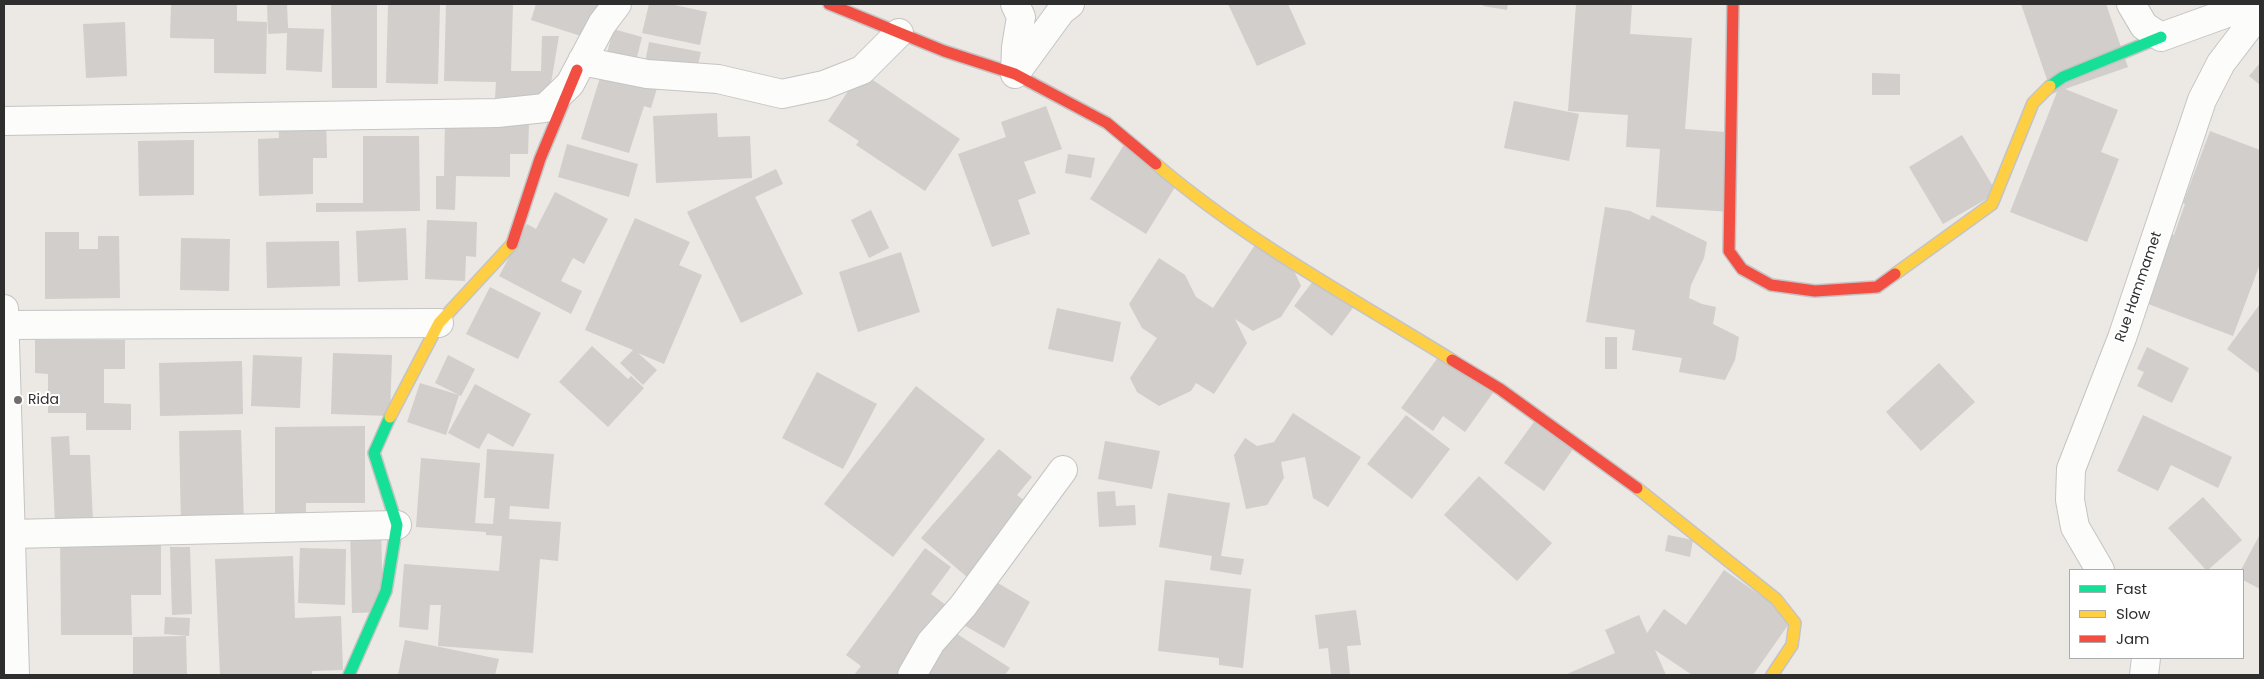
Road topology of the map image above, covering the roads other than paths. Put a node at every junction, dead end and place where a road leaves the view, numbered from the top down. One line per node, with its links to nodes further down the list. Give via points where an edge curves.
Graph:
1 (617, 4): 11 (street, via 602,24)
2 (829, 4): 9 (street)
3 (1015, 4): 12 (street, via 1021,17)
4 (1070, 4): 12 (street, via 1061,11)
5 (1733, 4): 10 (street, via 1729,251 1742,269 1771,284 1815,291 1877,287 1992,204 2033,103 2048,87 2063,77)
6 (2131, 4): 10 (street, via 2144,26)
7 (2246, 4): 10 (street)
8 (2260, 12): 21 (street, Rue Hammamet, via 2222,63 2202,100 2122,338 2071,469 2070,500 2075,528)
9 (899, 32): 11 (street, via 862,70 782,94 718,79); 12 (street)
10 (2161, 37)
11 (580, 66): 13 (street, via 570,84 545,108 497,113); 15 (street, via 540,159 511,246)
12 (1014, 74): 26 (street, via 1107,123 1197,199 1254,238 1500,389 1651,498 1776,599 1795,623 1792,645)
13 (4, 121)
14 (4, 309): 16 (street)
15 (439, 324): 16 (street); 19 (street, via 374,453)
16 (4, 326): 17 (street)
17 (5, 403): 20 (street)
18 (1063, 470): 25 (street, via 963,606 932,642)
19 (397, 526): 20 (street); 24 (street, via 386,591)
20 (11, 534): 23 (street)
21 (2099, 569)
22 (2146, 659): 27 (street)
23 (15, 675)
24 (349, 675)
25 (912, 675)
26 (1772, 675)
27 (2144, 675)

